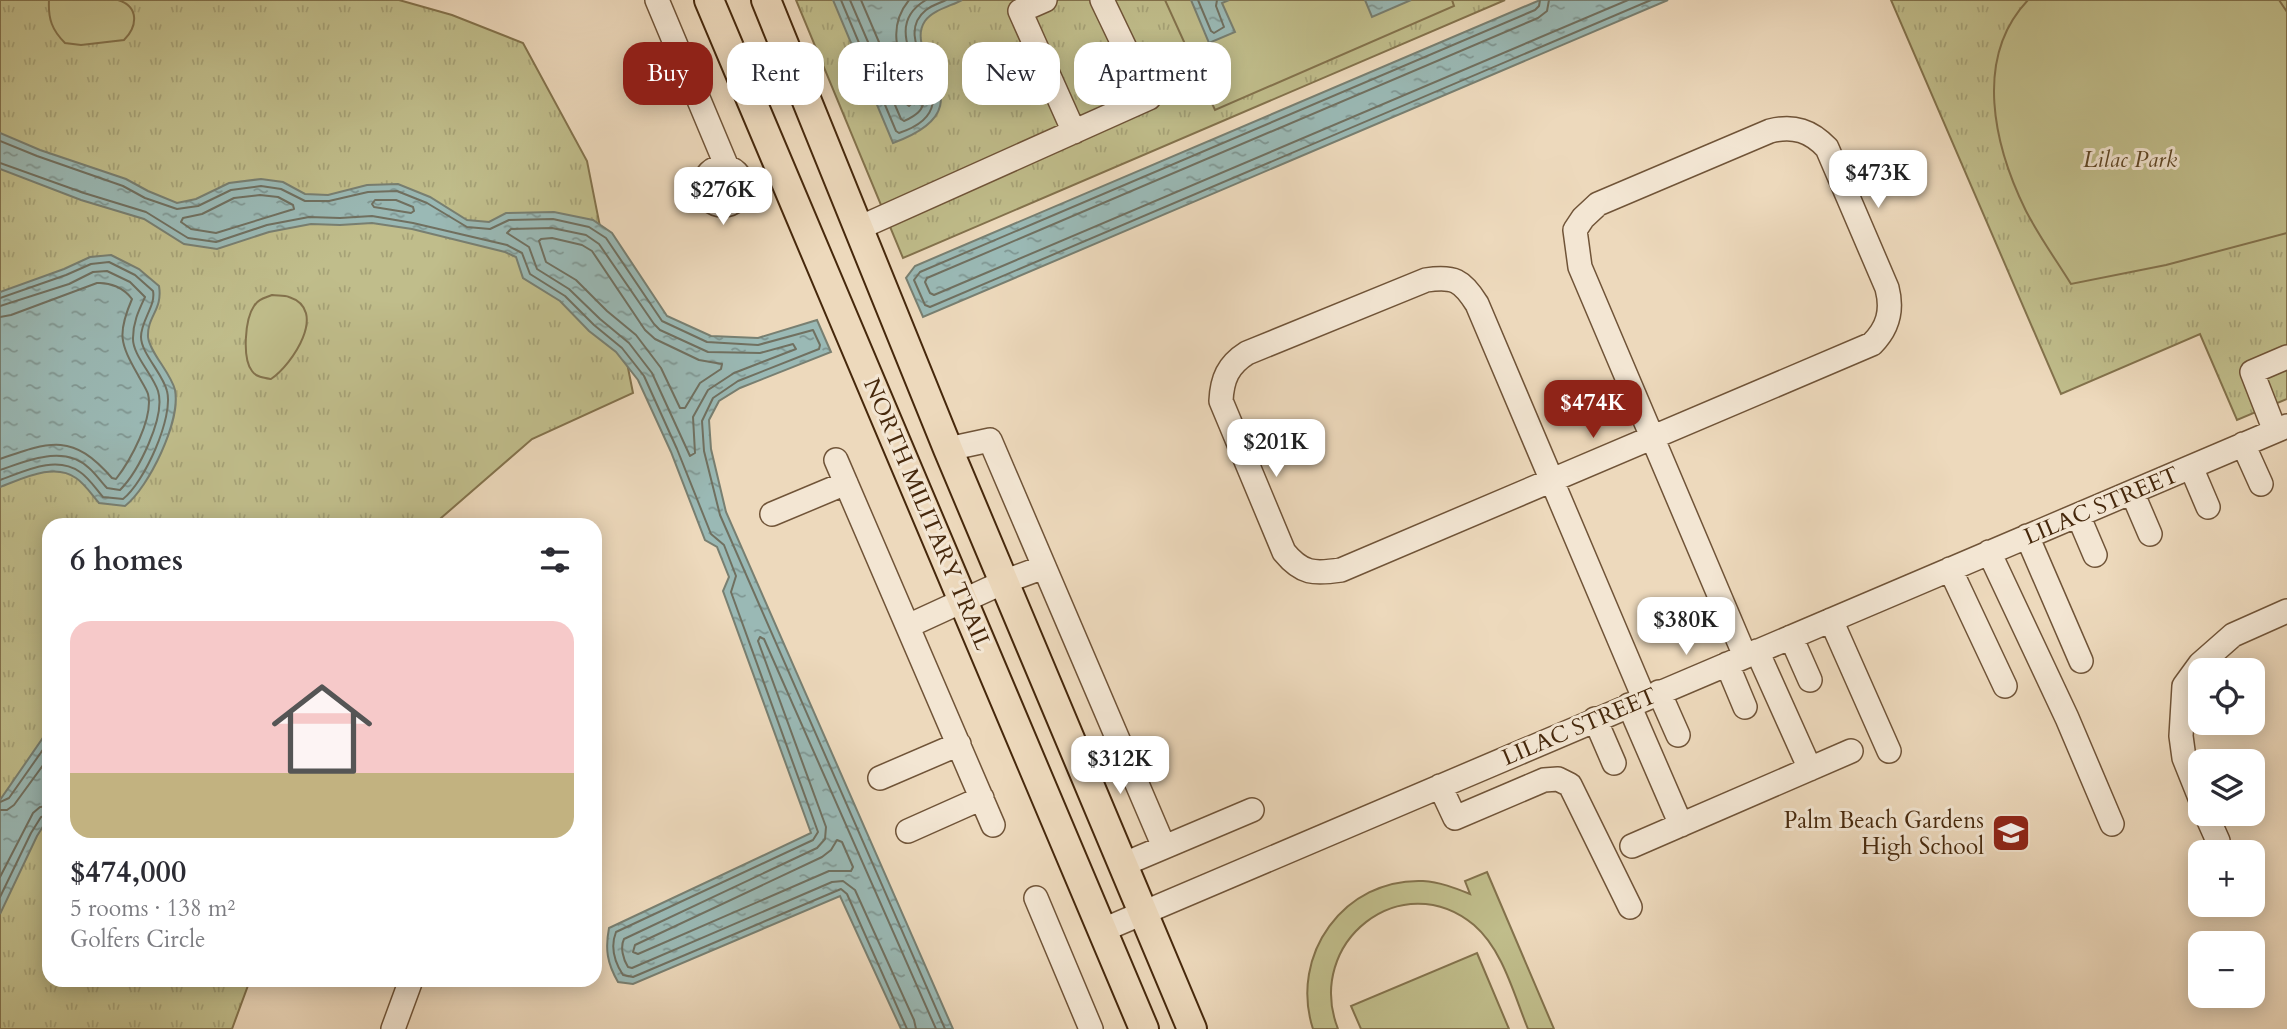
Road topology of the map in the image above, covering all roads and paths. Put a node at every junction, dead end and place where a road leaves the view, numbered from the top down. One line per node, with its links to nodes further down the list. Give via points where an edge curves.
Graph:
1 (657, 0): 7 (street)
2 (709, 0): 30 (main road, NORTH MILITARY TRAIL)
3 (766, 0): 8 (main road, NORTH MILITARY TRAIL)
4 (1045, 0): 6 (street, via 1020,11)
5 (1102, 0): 6 (street, via 1149,98)
6 (1074, 131): 8 (street)
7 (727, 167)
8 (859, 228): 13 (main road, NORTH MILITARY TRAIL)
9 (2287, 357): 10 (street, via 2252,372)
10 (2281, 428): 12 (street, LILAC STREET)
11 (1652, 438): 11 (street, via 1580,267 1575,230 1598,205 1770,131 1805,131 1827,148 1887,288 1889,321 1872,344); 16 (street); 35 (street)
12 (2244, 444): 15 (street, LILAC STREET); 18 (street)
13 (948, 449): 27 (street, via 990,440); 29 (main road, NORTH MILITARY TRAIL)
14 (836, 460): 17 (street)
15 (2190, 467): 19 (street, LILAC STREET); 20 (street)
16 (1551, 481): 16 (street, via 1477,304 1457,281 1426,280 1247,353 1226,372 1221,385 1224,413 1284,552 1305,570 1341,570); 39 (street)
17 (846, 483): 21 (street); 33 (street)
18 (2261, 484)
19 (2132, 492): 22 (street, LILAC STREET); 23 (street)
20 (2208, 507)
21 (772, 514)
22 (2078, 515): 24 (street, LILAC STREET); 26 (street)
23 (2150, 534)
24 (2027, 536): 25 (street, LILAC STREET); 36 (street)
25 (1989, 552): 28 (street, LILAC STREET); 53 (street)
26 (2095, 555)
27 (1044, 567): 29 (street); 58 (street)
28 (1950, 569): 32 (street, LILAC STREET); 38 (street)
29 (1006, 581): 30 (street); 59 (main road, NORTH MILITARY TRAIL)
30 (965, 601): 33 (street); 63 (main road, NORTH MILITARY TRAIL)
31 (2287, 611): 47 (street, via 2234,635 2200,664 2184,686 2183,747)
32 (1831, 620): 34 (street, LILAC STREET); 45 (street)
33 (908, 626): 43 (street)
34 (1791, 637): 35 (street, LILAC STREET); 37 (street)
35 (1743, 657): 39 (street, LILAC STREET); 40 (street); 48 (street)
36 (2081, 661)
37 (1810, 680)
38 (2005, 686)
39 (1644, 698): 41 (street, LILAC STREET); 42 (street); 55 (street)
40 (1745, 707)
41 (1595, 719): 46 (street); 50 (street, LILAC STREET)
42 (1678, 736)
43 (959, 744): 49 (street); 51 (street)
44 (1851, 751): 48 (street)
45 (1889, 751)
46 (1614, 763)
47 (2188, 768)
48 (1810, 769): 55 (street)
49 (880, 778)
50 (1440, 786): 61 (street, via 1455,818 1544,780 1558,779 1570,785); 62 (street, LILAC STREET)
51 (982, 798): 54 (street); 56 (street)
52 (1252, 810): 58 (street)
53 (2112, 824)
54 (993, 825)
55 (1681, 825): 57 (street)
56 (908, 831)
57 (1632, 846)
58 (1164, 847): 59 (street)
59 (1122, 865): 62 (main road, NORTH MILITARY TRAIL)
60 (1036, 898): 66 (street)
61 (1630, 907)
62 (1143, 913): 63 (street, LILAC STREET); 68 (main road, NORTH MILITARY TRAIL)
63 (1103, 930): 67 (main road, NORTH MILITARY TRAIL)
64 (408, 987): 65 (street)
65 (393, 1029)
66 (1091, 1029)
67 (1144, 1029)
68 (1192, 1029)

